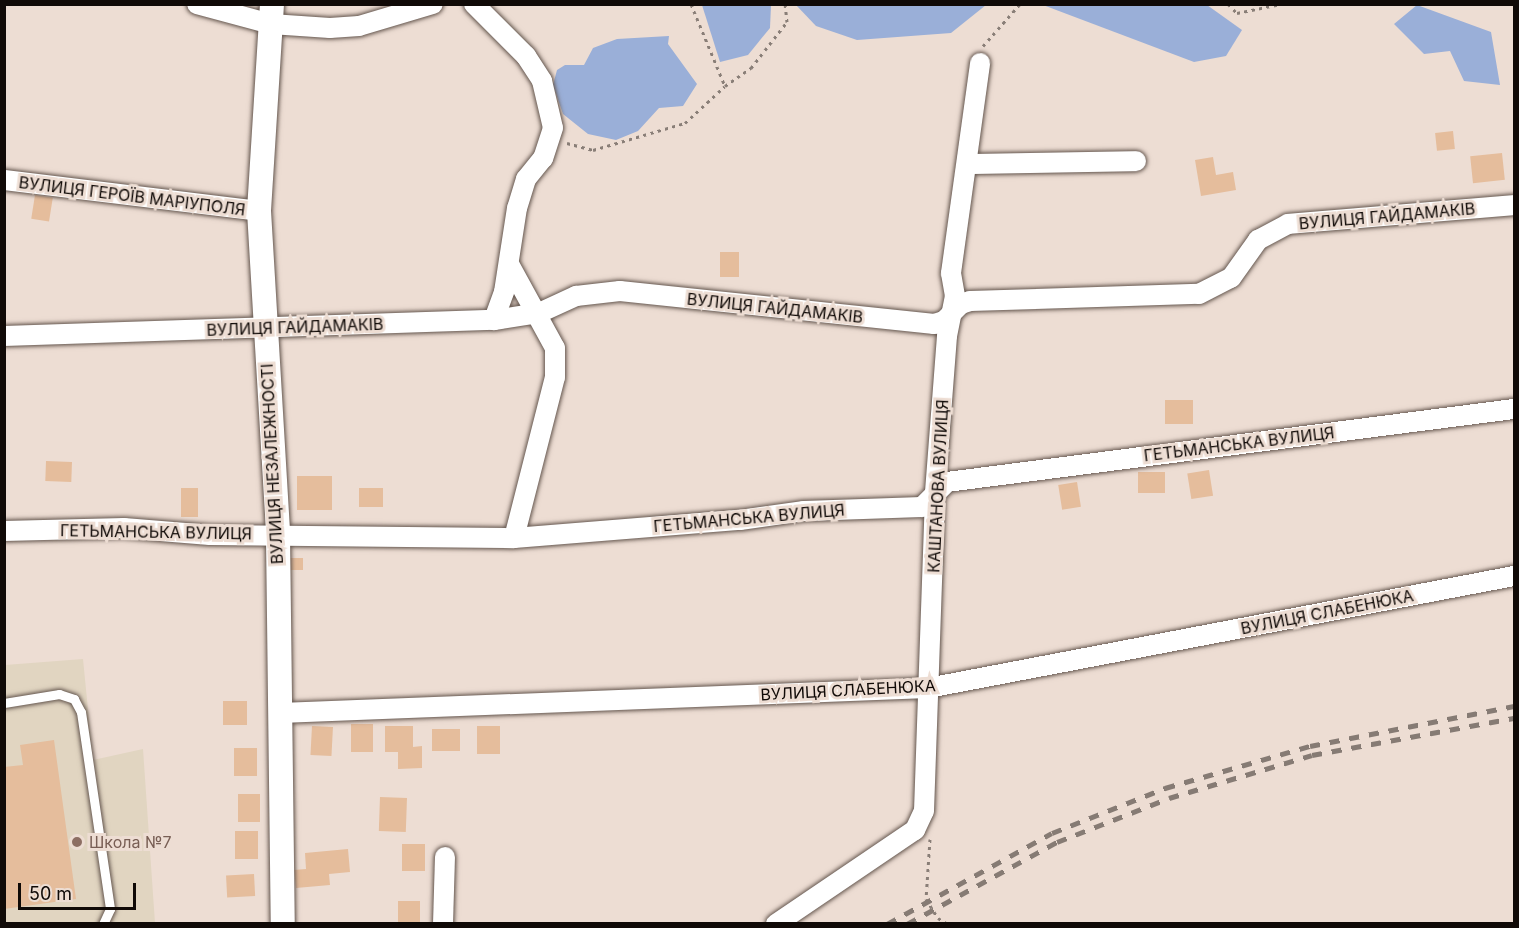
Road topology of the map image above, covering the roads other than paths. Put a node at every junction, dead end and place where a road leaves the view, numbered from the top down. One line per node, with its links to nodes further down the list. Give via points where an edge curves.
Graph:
1 (197, 4): 4 (street)
2 (433, 4): 4 (street, via 359,26)
3 (474, 4): 11 (street, via 526,56 542,81 551,136 543,158 526,179)
4 (272, 14): 10 (street, ВУЛИЦЯ НЕЗАЛЕЖНОСТІ)
5 (980, 63): 7 (street, КАШТАНОВА ВУЛИЦЯ)
6 (1136, 161): 7 (street)
7 (968, 164): 12 (street, КАШТАНОВА ВУЛИЦЯ, via 951,273)
8 (4, 180): 10 (street, ВУЛИЦЯ ГЕРОЇВ МАРІУПОЛЯ)
9 (1515, 205): 12 (street, ВУЛИЦЯ ГАЙДАМАКІВ, via 1288,224 1258,240 1231,278 1199,294 970,301)
10 (259, 212): 15 (street, ВУЛИЦЯ НЕЗАЛЕЖНОСТІ)
11 (508, 264): 13 (street); 14 (street)
12 (953, 311): 13 (street, ВУЛИЦЯ ГАЙДАМАКІВ, via 944,321 917,324 620,291 576,296); 18 (street, КАШТАНОВА ВУЛИЦЯ, via 947,336)
13 (539, 313): 14 (street, ВУЛИЦЯ ГАЙДАМАКІВ); 21 (street, via 555,348 555,377)
14 (494, 320): 15 (street, ВУЛИЦЯ ГАЙДАМАКІВ)
15 (263, 328): 16 (street, ВУЛИЦЯ ГАЙДАМАКІВ); 20 (street, ВУЛИЦЯ НЕЗАЛЕЖНОСТІ)
16 (4, 336)
17 (1515, 408): 18 (street, ГЕТЬМАНСЬКА ВУЛИЦЯ, via 947,482)
18 (936, 492): 21 (street, ГЕТЬМАНСЬКА ВУЛИЦЯ, via 922,507 804,510 740,520); 23 (street, КАШТАНОВА ВУЛИЦЯ)
19 (4, 531): 20 (street, ГЕТЬМАНСЬКА ВУЛИЦЯ, via 124,528 210,535)
20 (278, 534): 21 (street, ГЕТЬМАНСЬКА ВУЛИЦЯ); 25 (street, ВУЛИЦЯ НЕЗАЛЕЖНОСТІ)
21 (514, 538)
22 (1515, 576): 23 (street, ВУЛИЦЯ СЛАБЕНЮКА)
23 (928, 688): 25 (street, ВУЛИЦЯ СЛАБЕНЮКА); 30 (street, КАШТАНОВА ВУЛИЦЯ, via 924,811 915,830)
24 (4, 704): 27 (lane, via 59,694 74,699 81,712 110,909)
25 (280, 713): 28 (street, ВУЛИЦЯ НЕЗАЛЕЖНОСТІ)
26 (445, 857): 29 (street)
27 (103, 924)
28 (283, 924)
29 (443, 924)
30 (777, 924)

